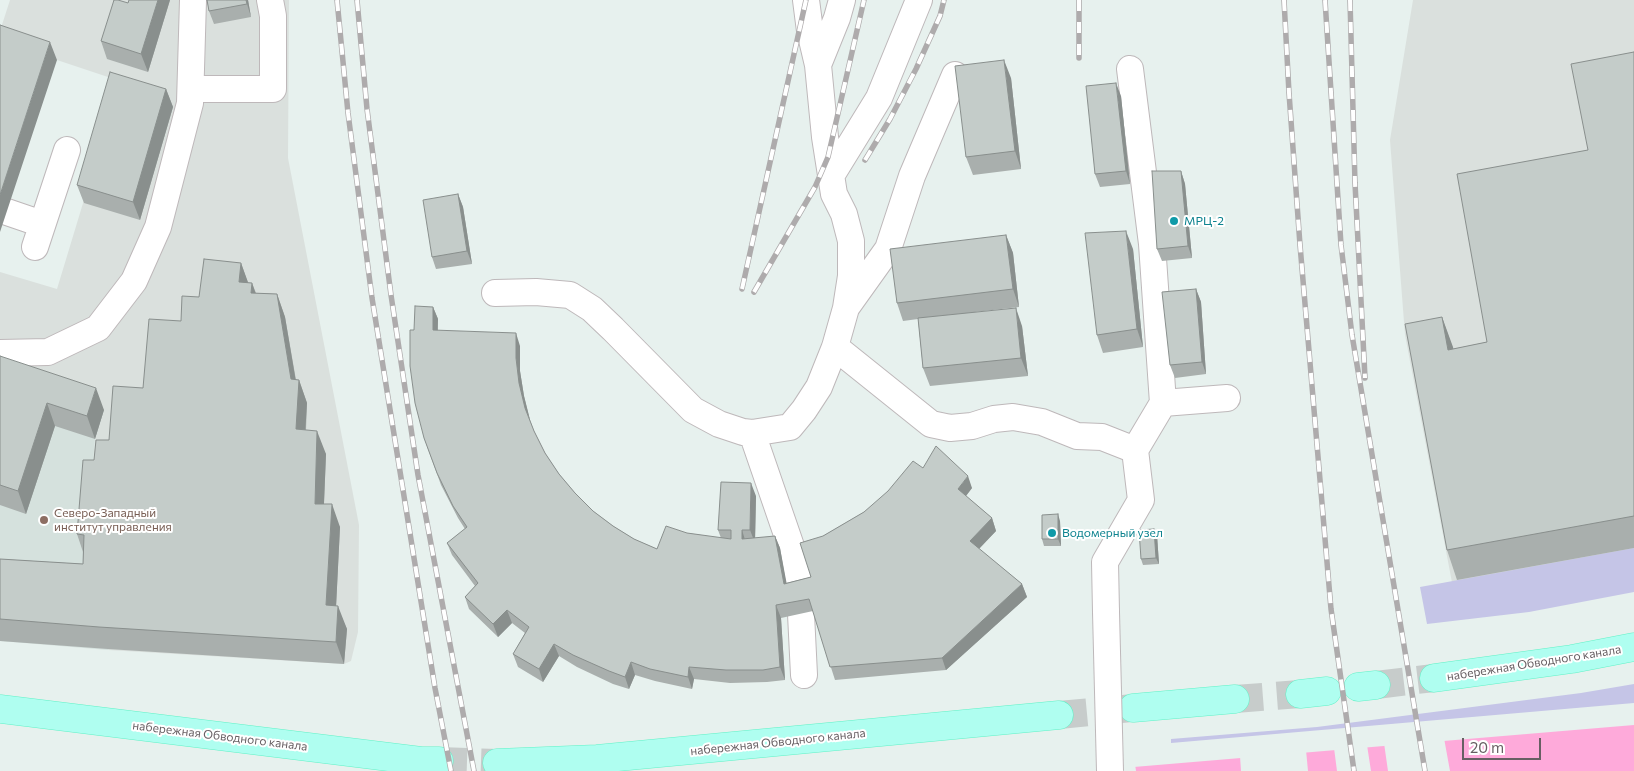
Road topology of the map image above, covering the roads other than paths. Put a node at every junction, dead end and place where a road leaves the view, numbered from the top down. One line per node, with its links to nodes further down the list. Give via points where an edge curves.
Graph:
1 (193, 0): 9 (lane)
2 (270, 0): 9 (lane, via 273,89)
3 (806, 0): 6 (lane)
4 (842, 0): 6 (lane)
5 (919, 0): 11 (lane, via 879,98)
6 (818, 66): 11 (lane)
7 (1130, 69): 18 (lane, via 1152,244)
8 (955, 76): 14 (lane, via 912,176 888,249)
9 (191, 88): 16 (lane, via 158,227 134,281 98,328 48,352)
10 (67, 150): 12 (lane, via 39,236)
11 (831, 176): 14 (lane, via 851,241 851,276)
12 (7, 212)
13 (495, 293): 19 (lane, via 536,292 570,296 614,328 693,410 719,424)
14 (846, 308): 15 (lane)
15 (835, 347): 19 (lane, via 819,387 790,426); 20 (lane, via 931,424 965,427 1014,417 1042,422 1077,436 1102,437)
16 (0, 353)
17 (1227, 398): 18 (lane)
18 (1163, 403): 20 (lane)
19 (752, 433): 22 (lane, via 794,555)
20 (1135, 450): 32 (lane, bridge, via 1141,500 1105,562)
21 (1634, 647): 23 (main road, набережная Обводного канала)
22 (804, 675)
23 (1434, 678)
24 (1327, 691): 25 (main road)
25 (1300, 694)
26 (1236, 699): 27 (main road)
27 (1133, 708)
28 (0, 709): 30 (main road, набережная Обводного канала)
29 (1059, 715): 31 (main road, набережная Обводного канала, via 598,759)
30 (439, 762)
31 (497, 763)
32 (1110, 771)

